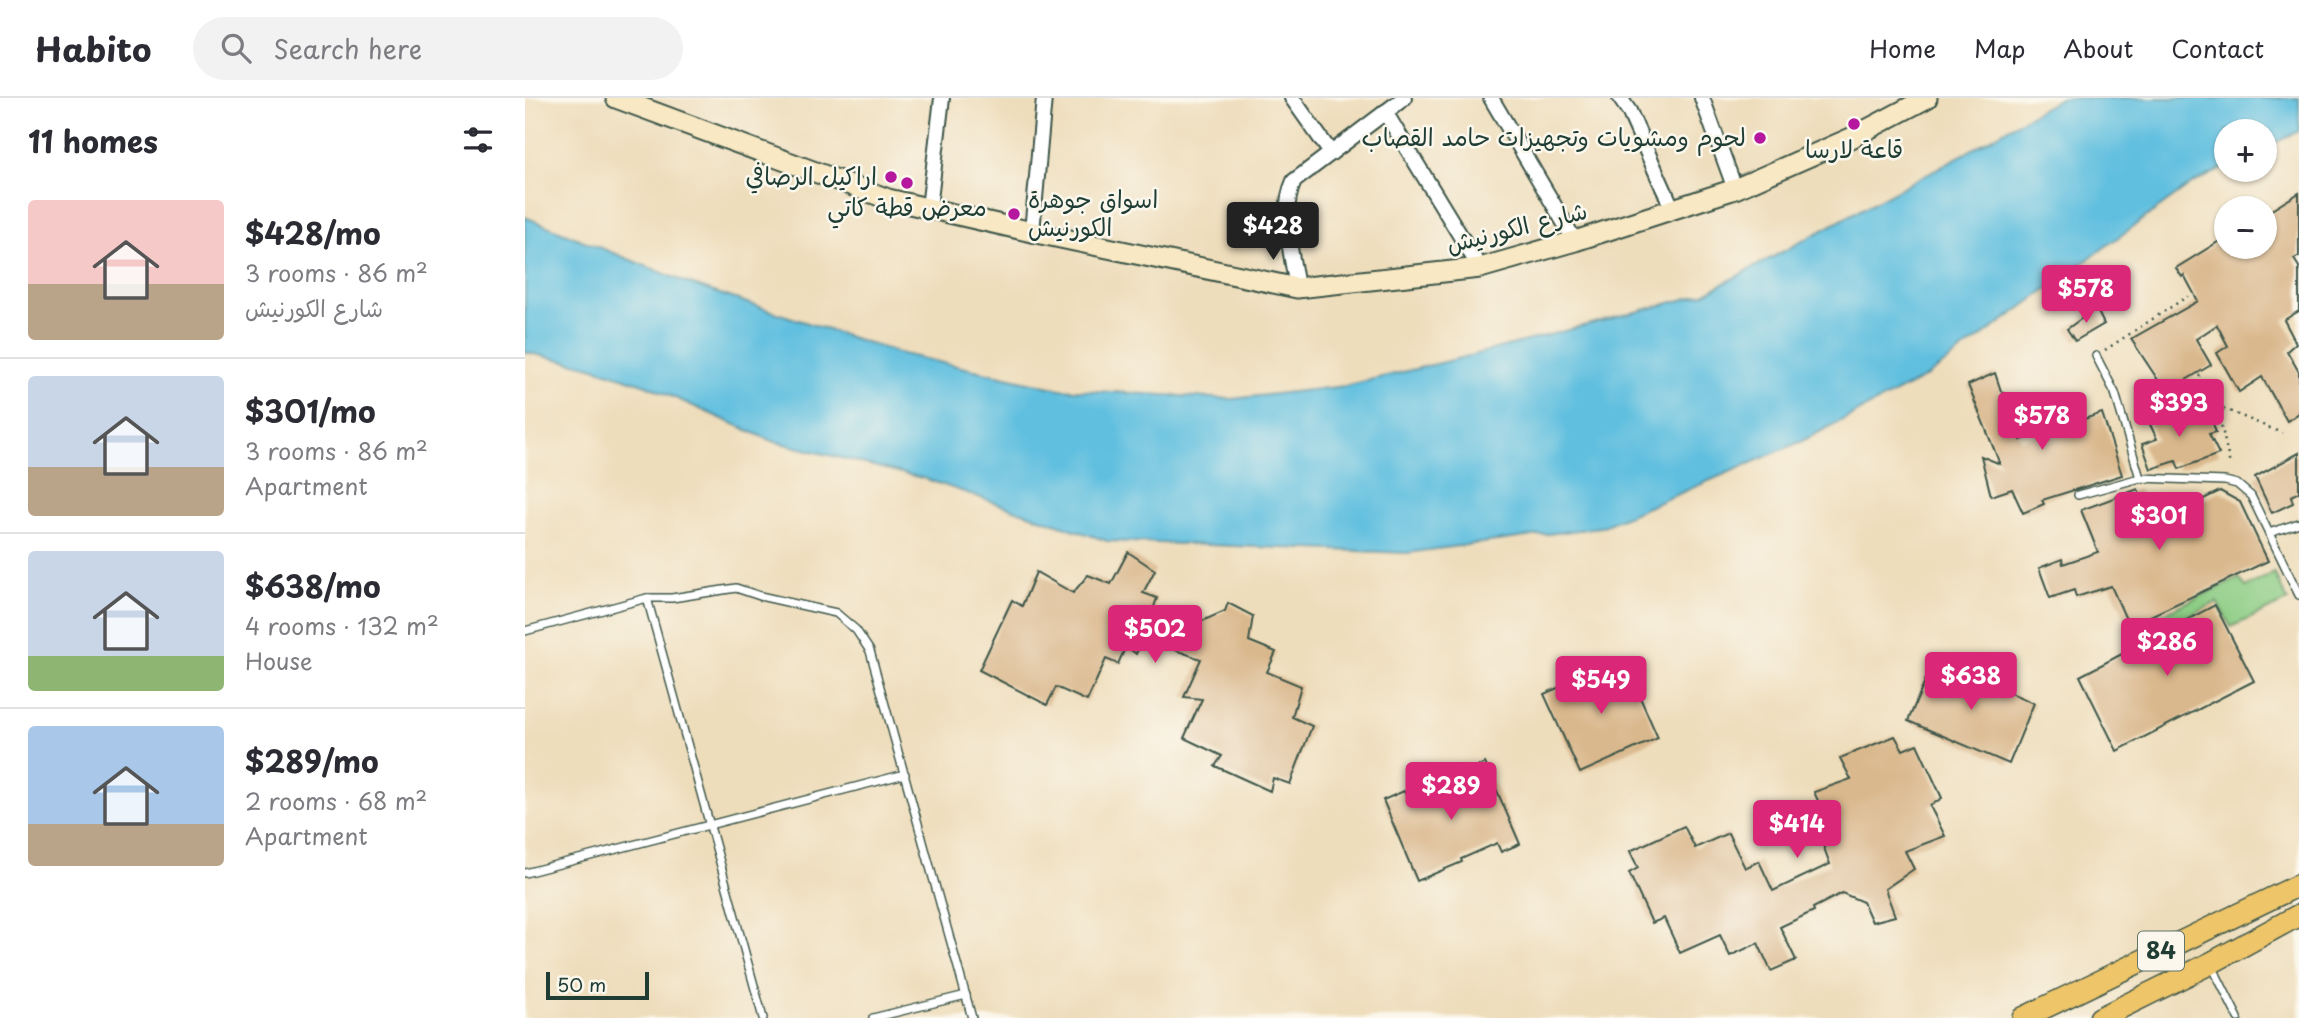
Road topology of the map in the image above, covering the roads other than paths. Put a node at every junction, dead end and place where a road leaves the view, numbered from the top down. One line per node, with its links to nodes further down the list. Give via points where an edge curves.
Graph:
1 (616, 98): 13 (street, شارع الكورنيش, via 888,199)
2 (942, 98): 13 (street)
3 (1044, 98): 15 (street)
4 (1292, 98): 11 (street)
5 (1404, 98): 10 (street)
6 (1491, 98): 16 (street)
7 (1620, 98): 14 (street)
8 (1702, 98): 12 (street)
9 (1927, 98): 12 (street, شارع الكورنيش, via 1851,138)
10 (1385, 111): 11 (street); 17 (street)
11 (1331, 153): 18 (street, via 1294,181 1288,195 1286,216)
12 (1735, 189): 14 (street, شارع الكورنيش)
13 (929, 208): 15 (street, شارع الكورنيش)
14 (1673, 210): 16 (street, شارع الكورنيش)
15 (1032, 232): 18 (street, شارع الكورنيش)
16 (1575, 240): 17 (street, شارع الكورنيش)
17 (1480, 268): 18 (street, شارع الكورنيش)
18 (1297, 288)
19 (2096, 356): 20 (lane, via 2115,393)
20 (2140, 478): 21 (lane); 23 (lane, via 2237,484 2251,496)
21 (2078, 495)
22 (2299, 523): 23 (lane)
23 (2269, 533): 24 (lane)
24 (2299, 595)
25 (647, 598): 26 (lane); 27 (lane, via 736,588 836,613 856,630 870,651); 28 (lane)
26 (525, 631)
27 (905, 774): 28 (lane); 33 (lane)
28 (710, 825): 29 (lane); 34 (lane)
29 (525, 873)
30 (2299, 885): 37 (main road, 84)
31 (2299, 915): 32 (main road, 84)
32 (2211, 963): 38 (main road, 84); 39 (lane)
33 (966, 995): 35 (lane); 36 (lane)
34 (763, 1018)
35 (873, 1018)
36 (972, 1018)
37 (2023, 1018)
38 (2100, 1018)
39 (2238, 1018)

